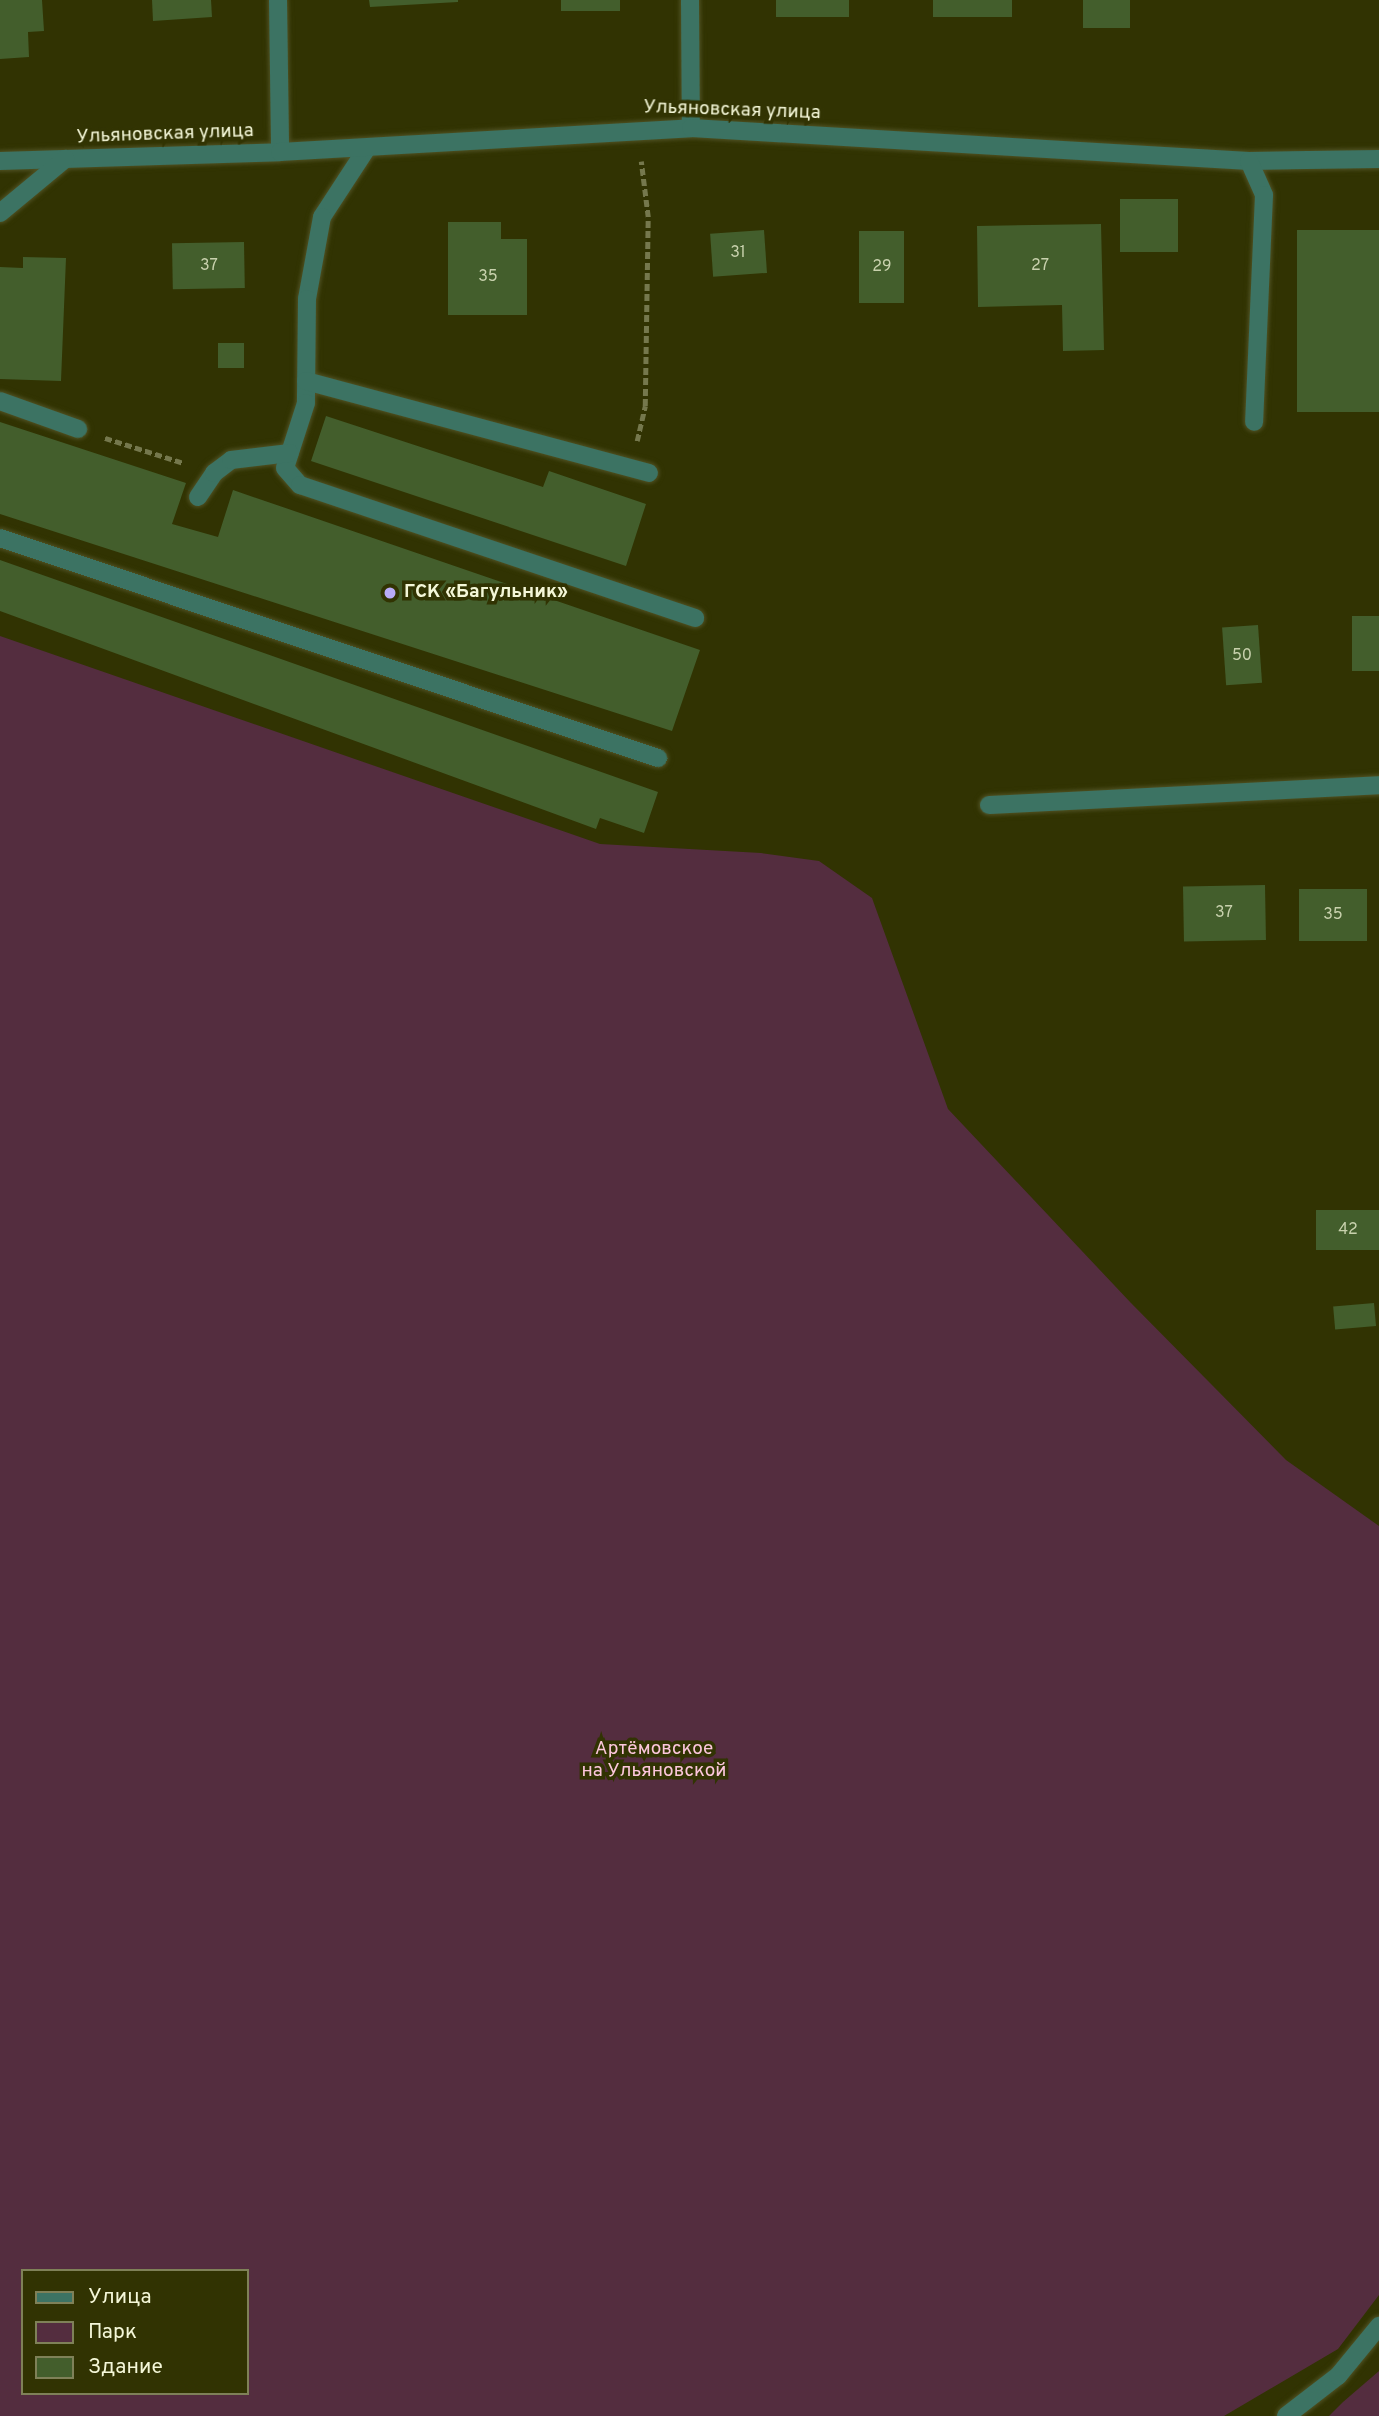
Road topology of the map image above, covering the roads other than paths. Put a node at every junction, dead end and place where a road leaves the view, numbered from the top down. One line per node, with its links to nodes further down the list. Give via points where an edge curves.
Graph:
1 (278, 0): 5 (street)
2 (690, 0): 3 (street)
3 (691, 128): 4 (street, Ульяновская улица); 9 (street, Ульяновская улица)
4 (367, 148): 5 (street, Ульяновская улица); 11 (street, via 322,217 307,299)
5 (281, 152): 6 (street, Ульяновская улица)
6 (65, 159): 8 (street, Ульяновская улица); 10 (street)
7 (1379, 159): 9 (street, Ульяновская улица)
8 (0, 161)
9 (1249, 161): 13 (street, via 1264,195)
10 (0, 213)
11 (306, 381): 15 (street, via 306,402); 16 (street)
12 (0, 401): 14 (street)
13 (1254, 422)
14 (78, 429)
15 (290, 453): 17 (street, via 231,460 214,473); 19 (street, via 285,468 300,485)
16 (649, 472)
17 (198, 497)
18 (0, 538): 20 (street)
19 (695, 618)
20 (659, 758)
21 (1379, 785): 22 (street)
22 (989, 805)
23 (1379, 2326): 24 (street, via 1338,2376)
24 (1286, 2416)

